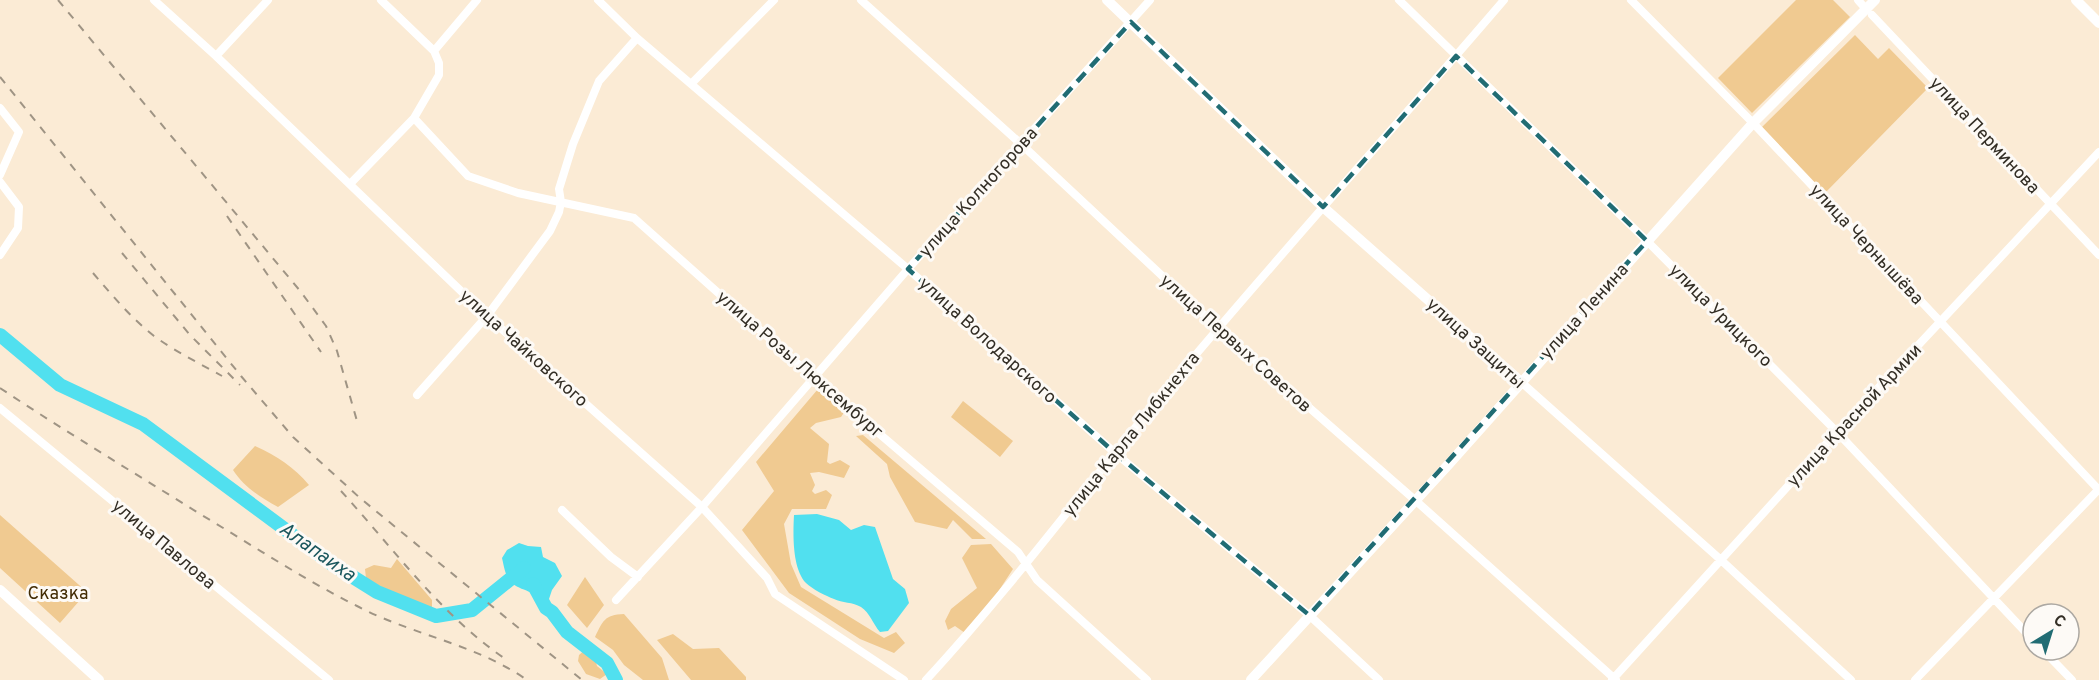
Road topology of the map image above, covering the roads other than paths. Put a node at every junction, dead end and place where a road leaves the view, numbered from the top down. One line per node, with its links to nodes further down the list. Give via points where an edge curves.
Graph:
1 (154, 0): 21 (street, улица Чайковского)
2 (268, 0): 21 (street)
3 (381, 0): 20 (street)
4 (477, 0): 20 (street)
5 (598, 0): 19 (street, улица Володарского)
6 (774, 0): 23 (street)
7 (861, 0): 27 (street, улица Первых Советов)
8 (1107, 0): 17 (street, улица Защиты)
9 (1150, 0): 17 (street, улица Колногорова)
10 (1399, 0): 22 (street, улица Урицкого)
11 (1504, 0): 22 (street, улица Карла Либкнехта)
12 (1631, 0): 26 (street, улица Чернышёва)
13 (1858, 0): 16 (street, улица Перминова)
14 (1875, 0): 16 (street, улица Ленина)
15 (2076, 0): 18 (street)
16 (1869, 12): 26 (street, улица Ленина); 33 (street, улица Перминова)
17 (1131, 22): 27 (street, улица Колногорова); 34 (street, улица Защиты)
18 (2099, 23)
19 (637, 38): 23 (street, улица Володарского); 32 (street, via 599,81 573,144 559,189)
20 (434, 51): 25 (street, via 439,63 438,80)
21 (216, 56): 31 (street, улица Чайковского)
22 (1456, 56): 34 (street, улица Карла Либкнехта); 35 (street, улица Урицкого)
23 (692, 83): 38 (street, улица Володарского)
24 (0, 108): 29 (street, via 19,132)
25 (414, 118): 31 (street); 32 (street, улица Розы Люксембург, via 468,176)
26 (1753, 123): 35 (street, улица Ленина); 40 (street, улица Чернышёва)
27 (1022, 144): 38 (street, улица Колногорова); 41 (street, улица Первых Советов)
28 (2099, 152): 33 (street, улица Красной Армии)
29 (0, 175)
30 (0, 182): 36 (street, via 19,207 18,228)
31 (350, 184): 39 (street, улица Чайковского)
32 (561, 202): 39 (street, via 550,231); 42 (street, улица Розы Люксембург, via 634,218)
33 (2051, 204): 37 (street, улица Перминова); 40 (street, улица Красной Армии)
34 (1323, 207): 41 (street, улица Карла Либкнехта); 43 (street, улица Защиты)
35 (1647, 240): 43 (street, улица Ленина); 46 (street, улица Урицкого)
36 (0, 255)
37 (2099, 255)
38 (908, 269): 42 (street, улица Колногорова); 47 (street, улица Володарского)
39 (487, 316): 44 (street); 50 (street, улица Чайковского)
40 (1941, 322): 46 (street, улица Красной Армии); 48 (street, улица Чернышёва)
41 (1218, 328): 47 (street, улица Карла Либкнехта); 49 (street, улица Первых Советов)
42 (814, 378): 50 (street, улица Колногорова); 53 (street, улица Розы Люксембург, via 1018,552)
43 (1521, 382): 49 (street, улица Ленина); 52 (street, улица Защиты)
44 (417, 395)
45 (0, 408): 63 (street, улица Павлова)
46 (1837, 432): 52 (street, улица Красной Армии); 57 (street, улица Урицкого)
47 (1114, 452): 53 (street, улица Карла Либкнехта); 58 (street, улица Володарского)
48 (2099, 490): 57 (street)
49 (1415, 500): 58 (street, улица Ленина); 61 (street, улица Первых Советов)
50 (702, 507): 54 (street, улица Колногорова); 64 (street, улица Чайковского, via 768,578 775,594)
51 (562, 510): 54 (street)
52 (1721, 560): 61 (street, улица Красной Армии); 69 (street, улица Защиты)
53 (1025, 563): 65 (street, улица Карла Либкнехта, via 966,638); 66 (street, улица Розы Люксембург, via 1037,580)
54 (638, 577): 56 (street, улица Колногорова)
55 (0, 590): 62 (street)
56 (616, 600)
57 (1994, 600): 59 (street, улица Урицкого); 70 (street)
58 (1309, 615): 67 (street, улица Ленина); 68 (street, улица Володарского)
59 (2021, 628)
60 (2055, 662): 71 (street)
61 (1614, 679)
62 (99, 680)
63 (329, 680)
64 (904, 680)
65 (926, 680)
66 (1148, 680)
67 (1251, 680)
68 (1379, 680)
69 (1851, 680)
70 (1916, 680)
71 (2072, 680)

